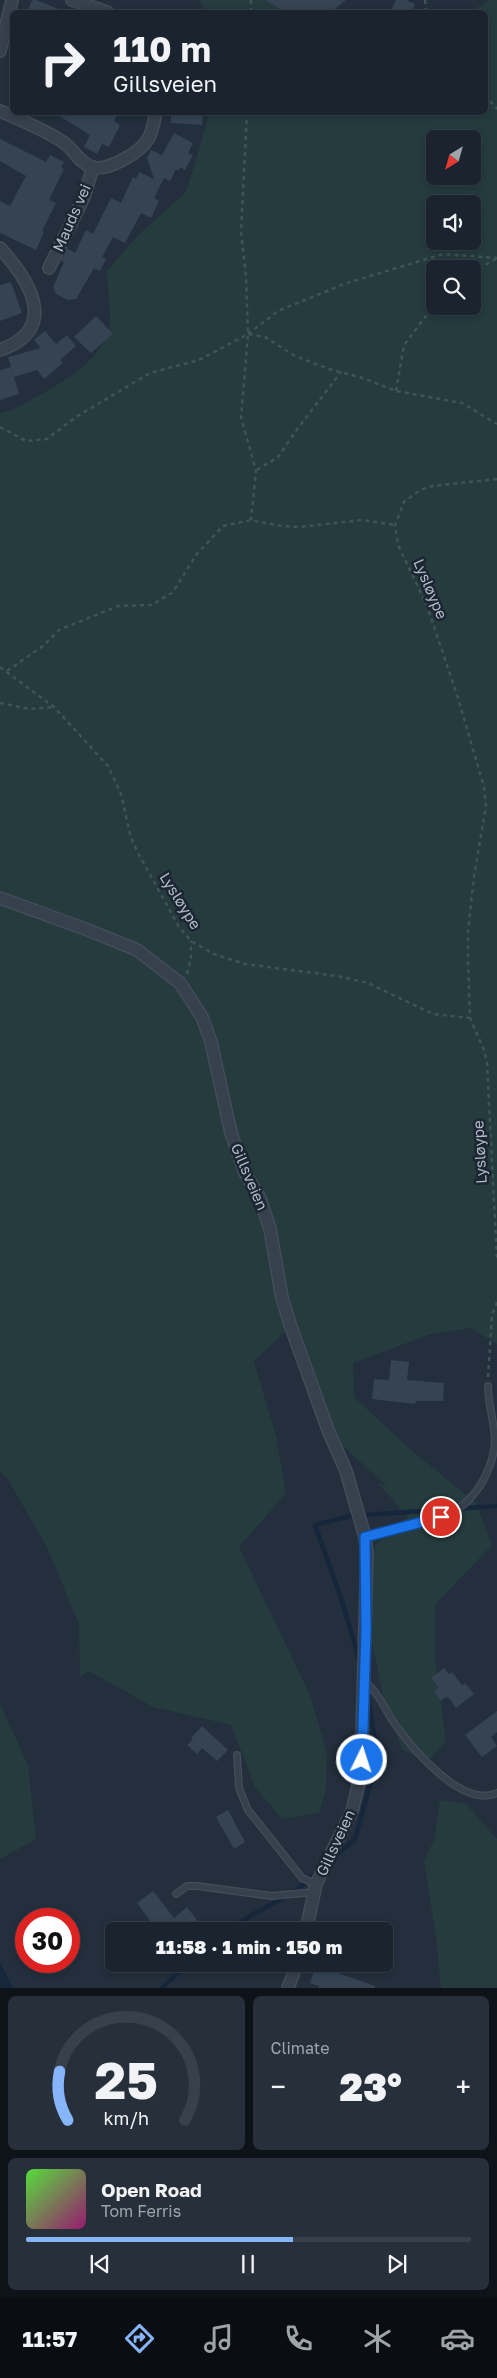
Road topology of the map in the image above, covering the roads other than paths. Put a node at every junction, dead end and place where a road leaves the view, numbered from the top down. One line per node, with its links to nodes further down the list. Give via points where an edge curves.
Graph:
1 (12, 0): 4 (street)
2 (72, 0): 3 (street)
3 (100, 10)
4 (2, 35): 5 (street)
5 (0, 51)
6 (0, 111): 8 (street, Mauds vei, via 65,143 83,163)
7 (155, 115): 8 (street, Mauds vei, via 142,147 113,164)
8 (93, 168): 10 (street, Mauds vei, via 84,197)
9 (0, 248): 11 (street, via 23,277 36,310 30,330 12,346)
10 (49, 268)
11 (0, 350)
12 (0, 898): 14 (street, Gillsveien, via 137,950 180,983 202,1018 211,1042 231,1133 270,1229 282,1298 293,1335 346,1471)
13 (488, 1386): 14 (lane, via 495,1446 486,1474 470,1498 458,1511)
14 (365, 1537): 15 (street, Gillsveien)
15 (365, 1682): 17 (lane, via 402,1734 449,1781 473,1795); 18 (street, Gillsveien, via 357,1794)
16 (237, 1755): 18 (lane, Gillsveien, via 239,1788 248,1810 302,1878)
17 (497, 1793)
18 (315, 1888): 19 (lane, Gillsveien, via 288,1896 266,1896 187,1886); 20 (street, Gillsveien)
19 (176, 1894)
20 (308, 1922)
21 (294, 1972): 22 (street)
22 (288, 1988)

